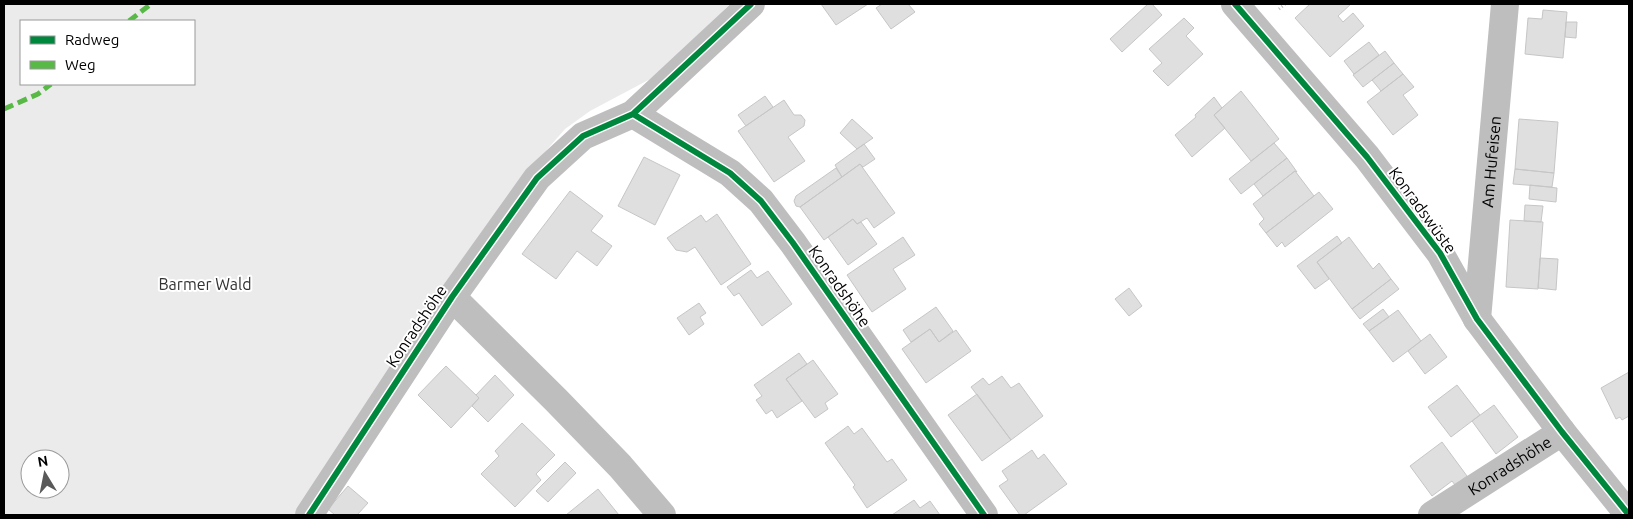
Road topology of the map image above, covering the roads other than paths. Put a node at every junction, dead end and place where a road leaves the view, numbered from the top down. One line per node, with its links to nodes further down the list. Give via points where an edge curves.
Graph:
1 (750, 4): 4 (street, Konradshöhe)
2 (1236, 4): 6 (street, Konradswüste, via 1367,157 1440,253)
3 (1505, 4): 6 (street, Am Hufeisen)
4 (633, 114): 5 (street, Konradshöhe, via 583,136 537,178); 10 (street, Konradshöhe, via 730,173 760,201)
5 (452, 297): 8 (street, Konradshöhe); 9 (street, Konradshöhe, via 620,466)
6 (1477, 319): 7 (street, Konradswüste)
7 (1562, 432): 11 (street, Konradshöhe); 12 (street, Konradswüste)
8 (309, 515)
9 (662, 515)
10 (984, 515)
11 (1432, 515)
12 (1629, 515)

